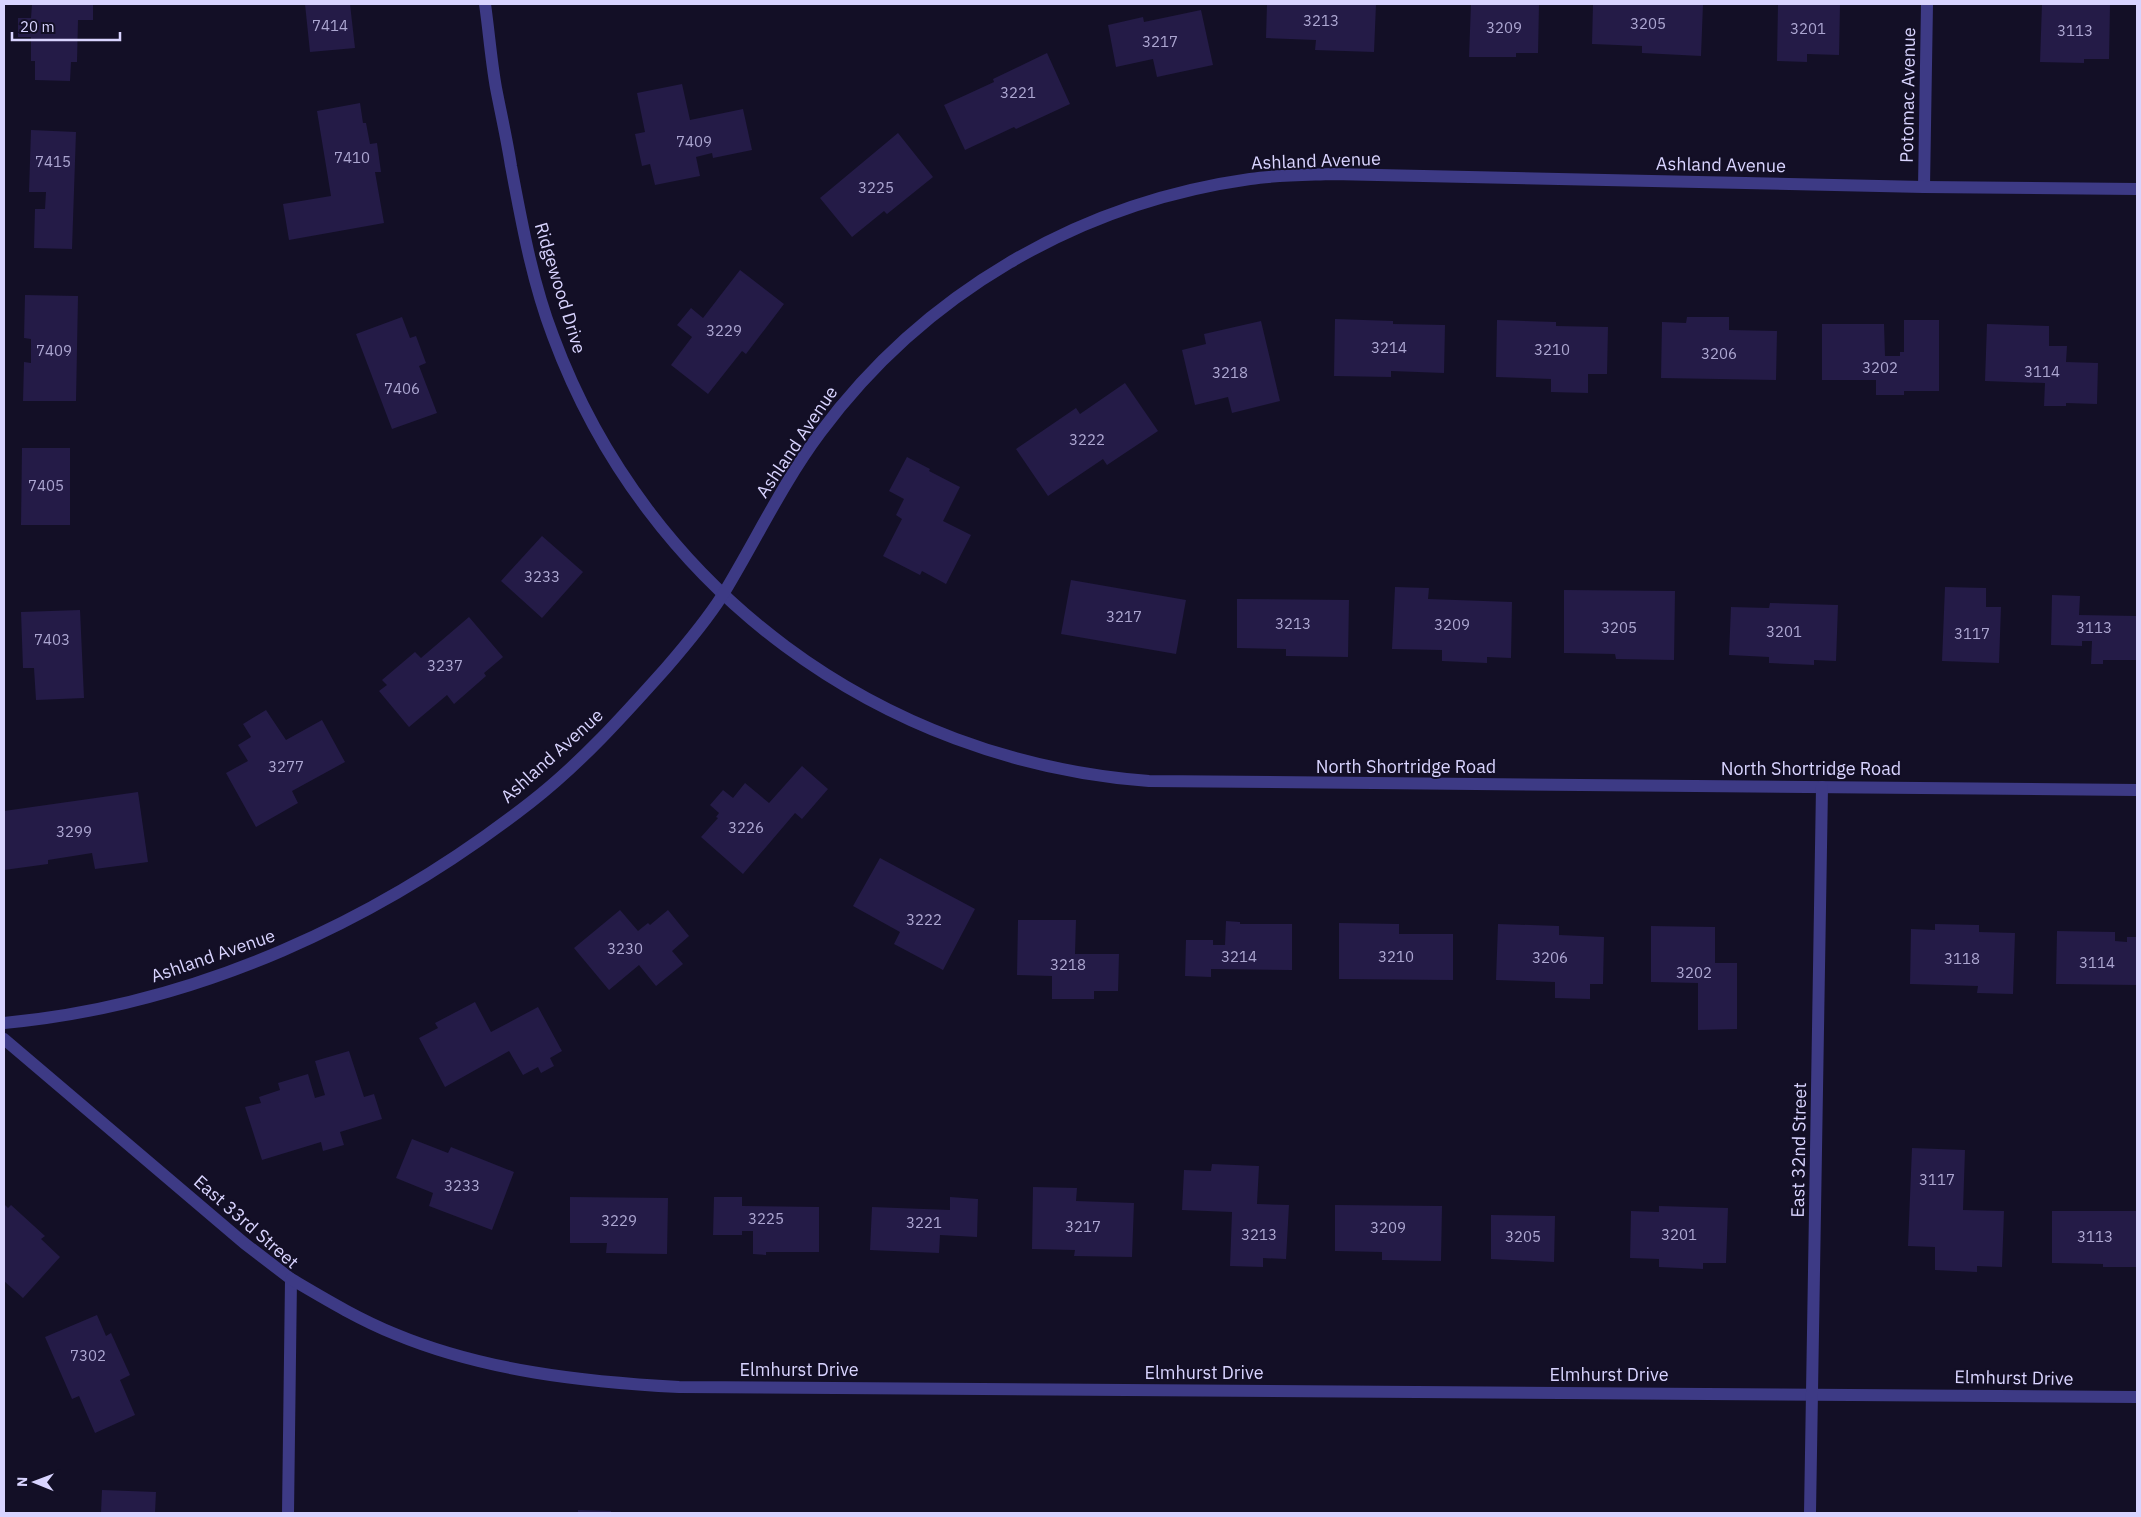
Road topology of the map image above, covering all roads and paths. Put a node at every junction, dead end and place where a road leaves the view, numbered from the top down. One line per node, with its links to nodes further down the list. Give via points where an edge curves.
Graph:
1 (485, 4): 5 (street, Ridgewood Drive, via 496,87 529,259 553,338 611,457 629,485 681,551)
2 (1927, 4): 3 (street, Potomac Avenue)
3 (1924, 187): 4 (street, Ashland Avenue); 5 (street, Ashland Avenue, via 1315,175 1249,179 1119,210 1073,228 1000,267 952,299 907,336 866,377 819,434)
4 (2137, 189)
5 (723, 593): 6 (street, North Shortridge Road, via 738,610 804,661 891,712 984,750 1016,760 1089,774 1181,782); 8 (street, Ashland Avenue, via 667,666 609,730 532,801 453,860 322,933 254,962 119,1004)
6 (1822, 787): 7 (street, North Shortridge Road); 11 (street, East 32nd Street)
7 (2137, 790)
8 (4, 1023)
9 (4, 1039): 10 (street, East 33rd Street, via 244,1243)
10 (291, 1279): 11 (street, Elmhurst Drive, via 349,1313 442,1351 559,1376 636,1385); 13 (street, East 33rd Street)
11 (1812, 1394): 12 (street, Elmhurst Drive); 14 (street, East 32nd Street)
12 (2137, 1397)
13 (288, 1513)
14 (1810, 1513)

